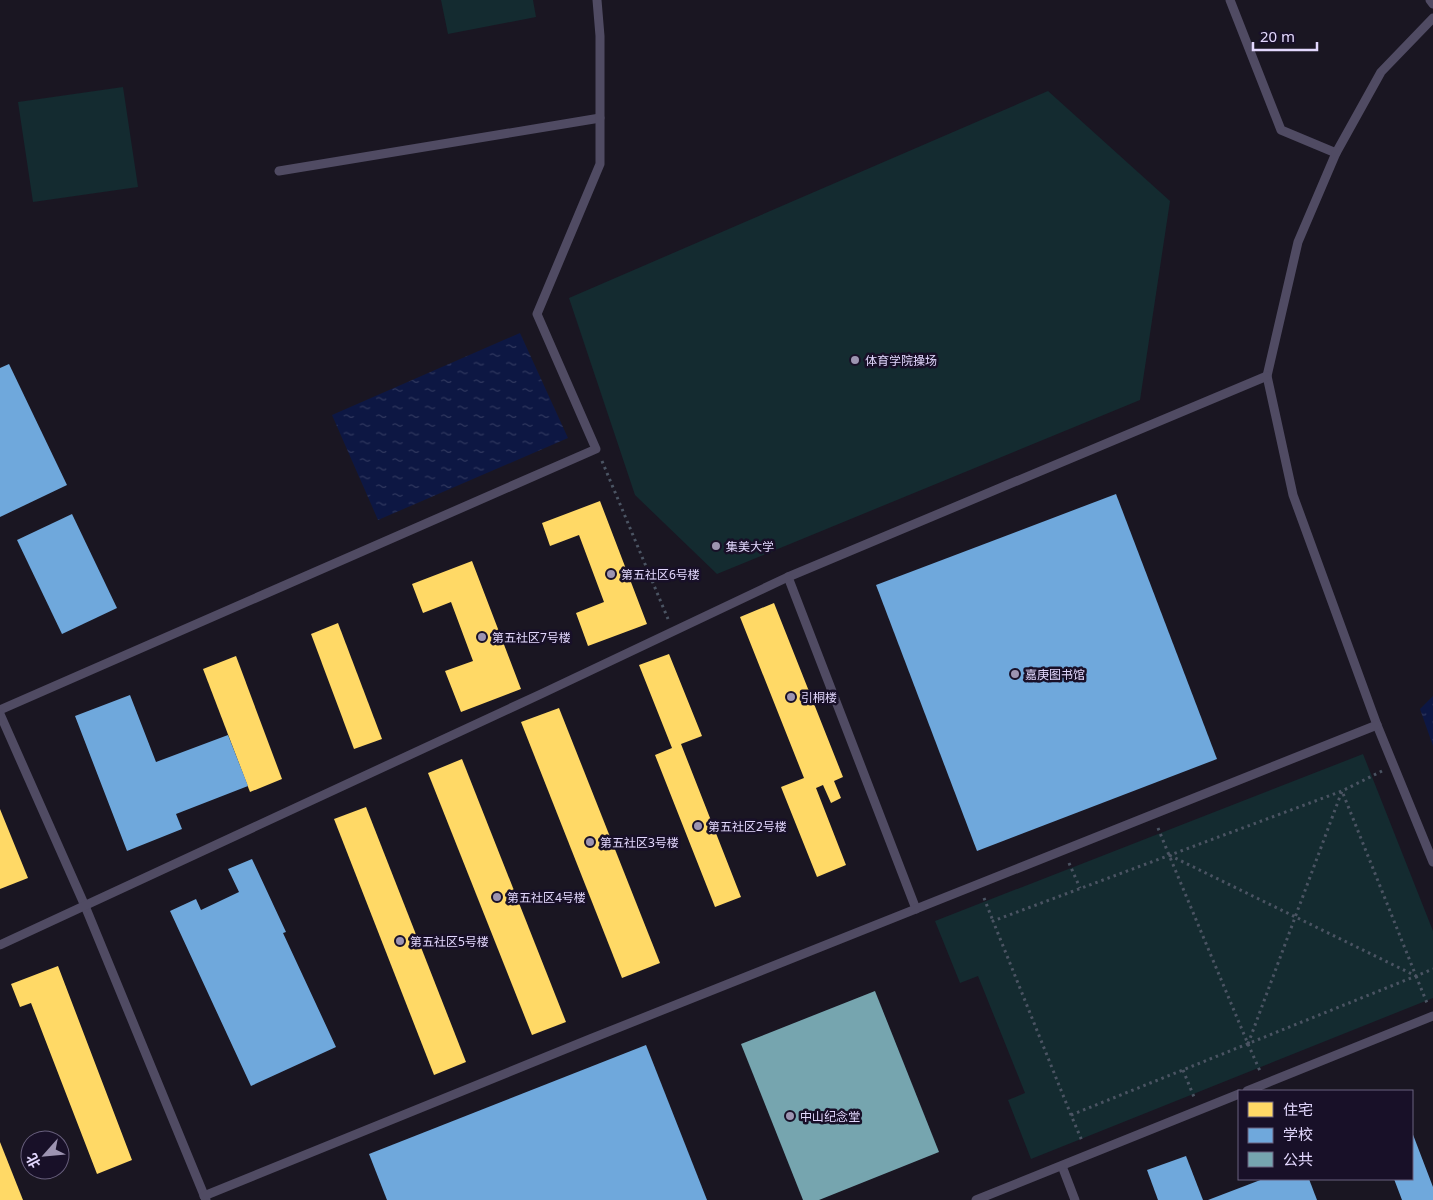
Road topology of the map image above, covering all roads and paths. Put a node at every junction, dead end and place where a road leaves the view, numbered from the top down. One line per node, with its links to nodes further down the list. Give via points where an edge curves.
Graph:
1 (596, 0): 6 (lane, via 600,36)
2 (1230, 0): 7 (lane, via 1281,130)
3 (1430, 0): 4 (lane)
4 (1433, 4)
5 (1433, 18): 7 (lane, via 1381,72)
6 (600, 118): 8 (lane); 13 (lane, via 600,164 537,314 596,449)
7 (1336, 153): 9 (lane, via 1298,242)
8 (280, 171)
9 (1267, 376): 11 (lane); 15 (lane, via 1293,495)
10 (607, 473): 12 (path)
11 (788, 577): 12 (lane); 25 (lane)
12 (673, 632): 24 (lane)
13 (0, 710)
14 (0, 714): 24 (lane)
15 (1377, 725): 16 (lane); 18 (lane)
16 (1394, 765): 17 (path); 21 (lane)
17 (1342, 791): 20 (path); 26 (path); 30 (path)
18 (1153, 814): 19 (lane); 20 (path)
19 (1064, 850): 22 (lane); 23 (path)
20 (1169, 855): 23 (path); 26 (path); 32 (path)
21 (1433, 862)
22 (978, 884): 25 (lane); 27 (path)
23 (1080, 888): 27 (path)
24 (85, 906): 28 (lane); 41 (lane)
25 (916, 908): 41 (lane)
26 (1295, 917): 30 (path); 32 (path)
27 (993, 920): 38 (path)
28 (0, 946)
29 (1433, 969): 30 (path)
30 (1416, 976): 31 (path); 32 (path)
31 (1432, 1017): 34 (lane)
32 (1248, 1044): 33 (path); 34 (path)
33 (1183, 1070): 37 (path); 38 (path)
34 (1266, 1084): 35 (lane)
35 (1250, 1090)
36 (1238, 1094): 37 (lane)
37 (1200, 1110): 39 (lane)
38 (1070, 1115): 39 (path)
39 (1087, 1156): 40 (lane)
40 (1062, 1166): 42 (lane); 43 (lane)
41 (205, 1198)
42 (976, 1200)
43 (1075, 1200)

